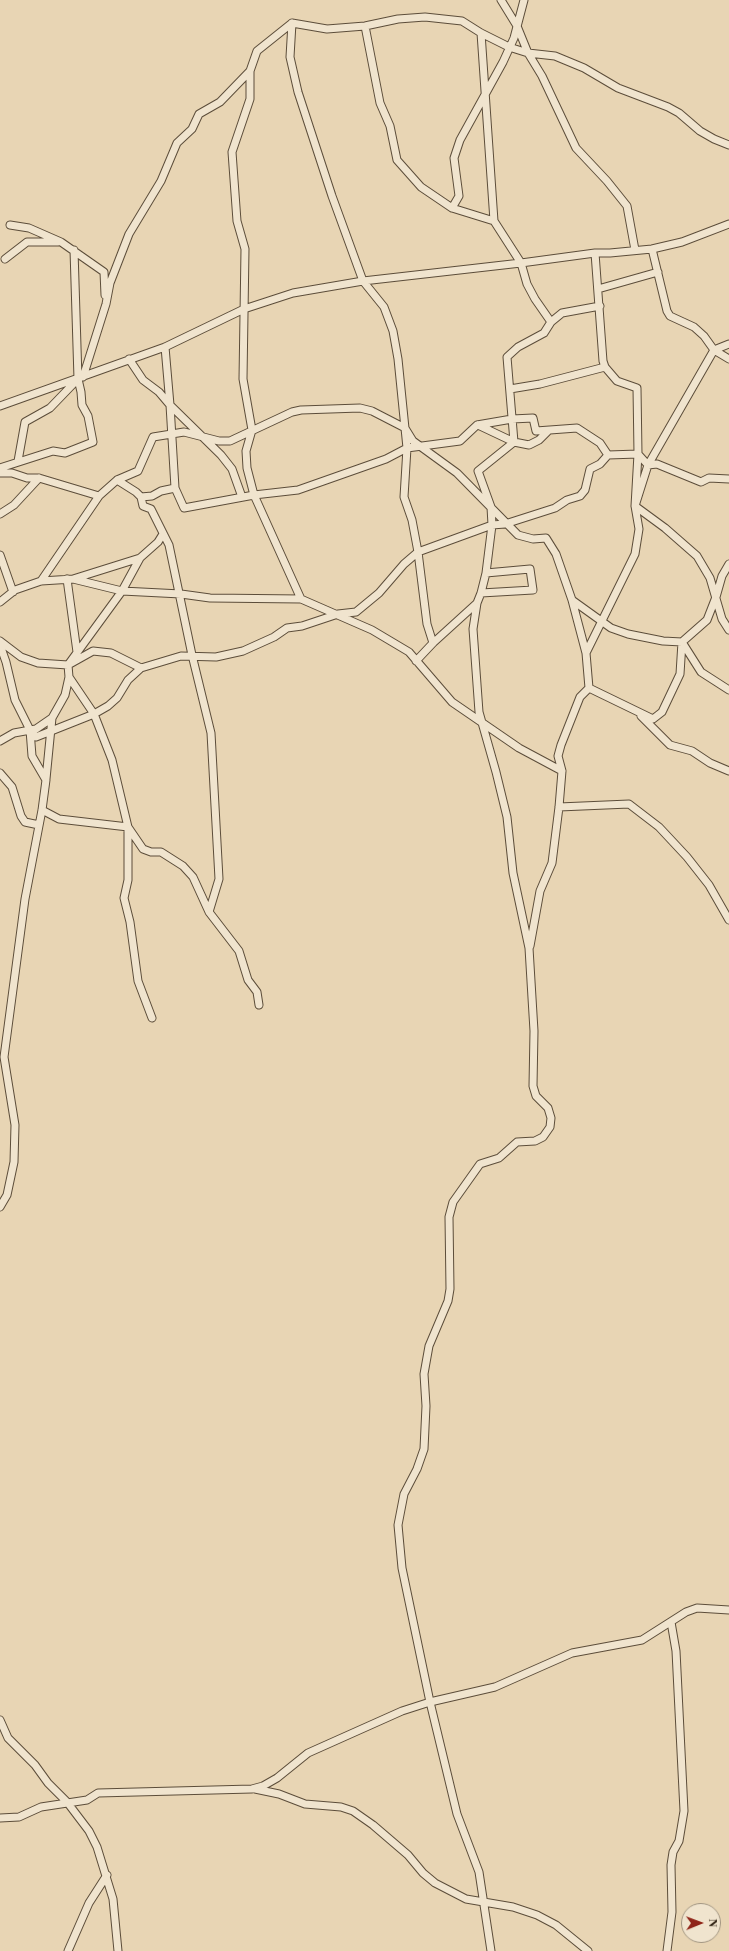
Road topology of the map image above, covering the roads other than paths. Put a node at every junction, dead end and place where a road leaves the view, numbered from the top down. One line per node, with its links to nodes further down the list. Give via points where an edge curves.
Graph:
1 (502, 0): 5 (street)
2 (524, 0): 5 (street)
3 (292, 23): 4 (street, via 327,29); 9 (street, via 257,51); 24 (street, via 290,57 298,92)
4 (365, 26): 6 (street, via 398,19 425,17 462,21); 12 (street, via 380,103 390,126 397,160 421,187)
5 (517, 26): 7 (street); 8 (street)
6 (480, 33): 7 (street); 10 (street)
7 (509, 47): 8 (street); 10 (street)
8 (528, 53): 11 (street, via 555,56 584,68 618,88 668,107 700,131); 19 (street, via 542,76 576,148 627,206)
9 (250, 71): 26 (street, via 220,102 199,114 192,129 177,143 161,181 130,234 110,283); 28 (street, via 250,99 232,152 237,221 245,249)
10 (484, 96): 12 (street, via 460,140 454,158 459,196); 13 (street)
11 (729, 145)
12 (452, 208): 13 (street)
13 (494, 221): 22 (street)
14 (729, 224): 17 (street, via 682,242)
15 (10, 226): 16 (street, via 29,228)
16 (61, 242): 18 (street); 21 (street, via 27,242)
17 (652, 249): 19 (street); 23 (street)
18 (74, 250): 26 (street, via 104,272); 36 (street)
19 (635, 250): 20 (street)
20 (595, 253): 22 (street); 25 (street)
21 (5, 259)
22 (521, 263): 24 (street); 29 (street, via 527,284)
23 (658, 272): 25 (street); 32 (street, via 670,316 694,327)
24 (363, 281): 28 (street, via 293,293); 42 (street, via 384,307 393,331)
25 (598, 289): 27 (street)
26 (106, 304): 36 (street)
27 (600, 306): 29 (street, via 562,313); 35 (street)
28 (244, 309): 31 (street); 43 (street, via 243,378)
29 (551, 322): 37 (street, via 544,333 518,347 507,357)
30 (729, 344): 32 (street)
31 (165, 347): 33 (street); 38 (street)
32 (714, 350): 34 (street); 53 (street)
33 (129, 359): 36 (street); 38 (street, via 143,380 159,392)
34 (729, 359)
35 (605, 367): 37 (street); 50 (street, via 617,380 637,388)
36 (80, 378): 39 (street); 52 (street, via 50,408 25,422); 52 (street, via 82,405 88,416 93,442 65,453 53,451)
37 (510, 389): 40 (street)
38 (170, 405): 45 (street); 46 (street)
39 (0, 406)
40 (512, 419): 41 (street); 44 (street, via 533,418 536,431); 47 (street)
41 (477, 424): 47 (street); 48 (street, via 460,441)
42 (405, 428): 43 (street, via 372,411 360,408 301,410); 48 (street, via 413,441); 49 (street)
43 (252, 430): 46 (street, via 230,441); 60 (street, via 246,451 248,477)
44 (548, 431): 47 (street, via 529,445); 51 (street, via 577,428 600,443)
45 (172, 434): 46 (street, via 184,432); 58 (street, via 153,437 138,471); 59 (street)
46 (201, 437): 63 (street, via 232,469)
47 (514, 442): 64 (street, via 478,471)
48 (422, 447): 49 (street); 64 (street, via 457,473)
49 (407, 448): 60 (street, via 386,459 298,490); 70 (street, via 404,497 412,520)
50 (638, 454): 51 (street); 53 (street); 65 (street)
51 (608, 455): 67 (street, via 600,464 590,469 585,490 580,496 567,500 555,508)
52 (18, 461): 54 (street)
53 (648, 465): 57 (street, via 657,464 701,482 709,478); 65 (street)
54 (0, 468)
55 (0, 473): 56 (street)
56 (38, 478): 61 (street); 66 (street, via 14,505)
57 (729, 479)
58 (117, 480): 61 (street); 62 (street)
59 (175, 488): 62 (street); 63 (street, via 184,508)
60 (254, 495): 63 (street); 82 (street)
61 (99, 496): 76 (street)
62 (141, 497): 69 (street, via 143,506 150,509)
63 (242, 497)
64 (491, 506): 67 (street); 68 (street)
65 (635, 506): 81 (street, via 697,556 710,578); 87 (street, via 639,529 635,554)
66 (0, 514)
67 (506, 524): 68 (street); 83 (street, via 518,535 533,539 546,538 556,554)
68 (492, 525): 70 (street); 74 (street)
69 (163, 534): 72 (street); 80 (street, via 169,544)
70 (418, 552): 86 (street, via 404,564 380,593 356,612); 91 (street, via 427,624)
71 (0, 555): 78 (street)
72 (140, 558): 75 (street); 77 (street)
73 (729, 564): 81 (street, via 722,576)
74 (486, 573): 79 (street); 79 (street, via 530,569 533,590)
75 (70, 579): 76 (street); 77 (street); 93 (street)
76 (41, 581): 78 (street)
77 (122, 591): 80 (street); 93 (street)
78 (12, 592): 84 (street)
79 (481, 593): 85 (street)
80 (181, 594): 82 (street, via 210,598); 95 (street)
81 (716, 597): 88 (street, via 722,619); 90 (street, via 707,620)
82 (301, 599): 86 (street)
83 (572, 600): 87 (street); 94 (street)
84 (0, 602)
85 (477, 603): 91 (street); 105 (street, via 473,643 479,712)
86 (338, 614): 95 (street, via 302,626 287,628 243,651 216,656); 96 (street, via 393,642 409,652)
87 (602, 623): 90 (street, via 628,634); 94 (street)
88 (729, 630)
89 (0, 641): 97 (street, via 21,657 38,663)
90 (682, 642): 101 (street, via 701,672); 102 (street, via 680,674 662,712 653,719)
91 (433, 643): 96 (street)
92 (0, 645): 106 (street, via 15,700)
93 (77, 652): 97 (street)
94 (586, 653): 100 (street)
95 (192, 655): 98 (street); 117 (street, via 211,733 219,879)
96 (416, 661): 105 (street, via 452,702)
97 (68, 665): 98 (street, via 93,651 111,653); 99 (street)
98 (140, 668): 103 (street, via 128,680 117,698)
99 (70, 676): 103 (street); 104 (street, via 65,695)
100 (589, 688): 102 (street); 109 (street, via 580,697 561,745 558,756)
101 (729, 690)
102 (638, 712): 110 (street, via 670,745 692,751)
103 (94, 714): 107 (street); 116 (street, via 112,760)
104 (52, 718): 106 (street); 107 (street)
105 (483, 724): 109 (street, via 519,748); 119 (street, via 507,817 513,873)
106 (30, 730): 107 (street, via 36,737); 108 (street, via 14,733); 112 (street, via 32,756)
107 (50, 732): 112 (street)
108 (0, 742)
109 (562, 771): 113 (street)
110 (729, 771)
111 (0, 773): 115 (street, via 12,787 25,822)
112 (46, 780): 114 (street)
113 (559, 807): 118 (street, via 628,804 659,827 687,857 709,885); 119 (street, via 552,863 540,891)
114 (42, 810): 115 (street); 116 (street, via 59,819)
115 (39, 825): 122 (street, via 25,899 4,1057 15,1125 14,1162 7,1195)
116 (128, 827): 117 (street, via 143,850 161,852 183,866 193,877); 121 (street, via 128,880 124,898 138,981)
117 (210, 912): 120 (street, via 239,951 248,980 257,992)
118 (729, 920)
119 (529, 948): 125 (street, via 534,1030 533,1086 536,1096 548,1108 550,1127 543,1137 535,1141 518,1142 499,1158 480,1164 452,1202 449,1217 450,1289 448,1301 429,1346 424,1374 424,1449 404,1494 398,1525 402,1568)
120 (260, 1005)
121 (152, 1018)
122 (0, 1207)
123 (729, 1610): 124 (street, via 697,1608)
124 (670, 1622): 125 (street, via 642,1640 572,1653 495,1687); 136 (street, via 676,1651 684,1811 679,1841 671,1865 672,1912)
125 (430, 1702): 127 (street, via 402,1711 308,1753 277,1778); 131 (street, via 457,1814 479,1872)
126 (0, 1720): 128 (street, via 12,1742)
127 (252, 1789): 128 (street, via 109,1792 98,1793 87,1800); 131 (street, via 279,1794 305,1804 340,1807 353,1811 408,1855 435,1883 458,1896)
128 (67, 1802): 129 (street, via 41,1807 19,1817); 130 (street, via 89,1832)
129 (0, 1818)
130 (107, 1875): 132 (street, via 89,1903); 133 (street)
131 (483, 1903): 134 (street); 135 (street, via 513,1907 537,1915 556,1924)
132 (68, 1951)
133 (118, 1951)
134 (491, 1951)
135 (588, 1951)
136 (667, 1951)

